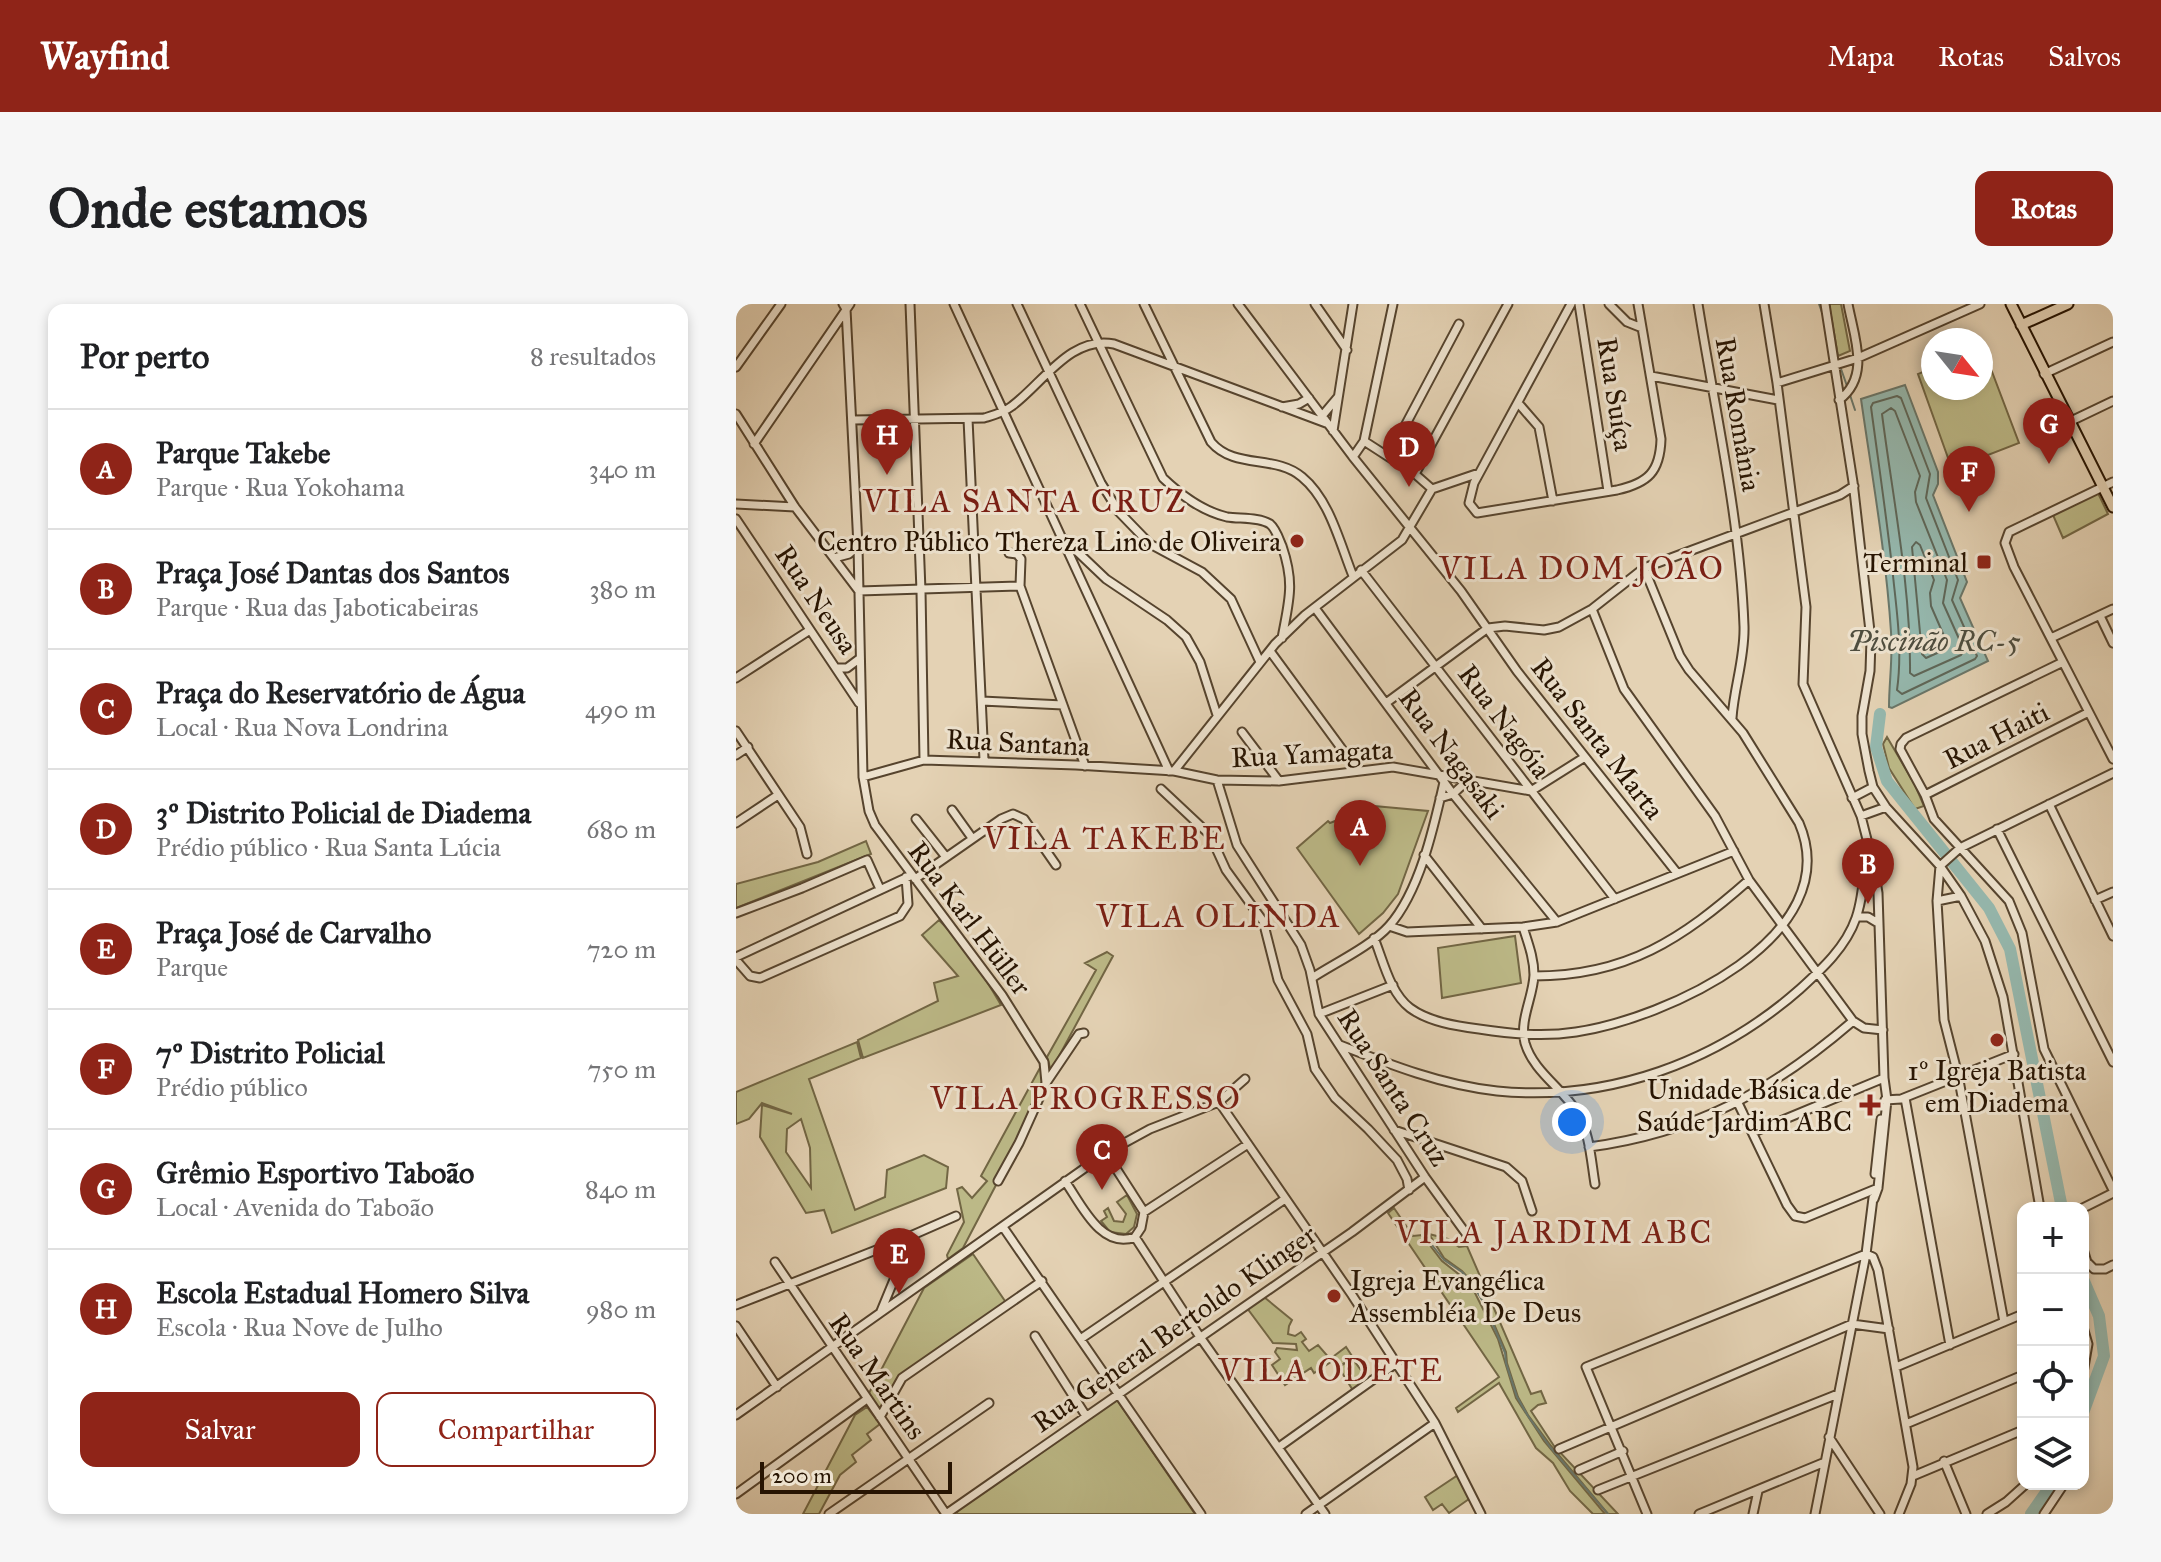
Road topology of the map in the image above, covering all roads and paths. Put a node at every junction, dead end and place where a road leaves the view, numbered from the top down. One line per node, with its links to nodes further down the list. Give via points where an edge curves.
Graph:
1 (781, 304): 33 (street)
2 (910, 304): 51 (street)
3 (954, 304): 47 (street)
4 (1017, 304): 34 (street)
5 (1080, 304): 27 (street)
6 (1144, 304): 32 (street)
7 (1238, 304): 40 (street, Rua Santa Marta)
8 (1315, 304): 29 (street)
9 (1353, 304): 29 (street)
10 (1393, 304): 56 (street)
11 (1508, 304): 61 (street)
12 (1571, 304): 45 (street)
13 (1579, 304): 65 (street, Rua Suíça)
14 (1609, 304): 26 (street)
15 (1638, 304): 26 (street)
16 (1698, 304): 38 (street, Rua România)
17 (1764, 304): 37 (street)
18 (1825, 304): 31 (street)
19 (1848, 304): 30 (street)
20 (1980, 304): 30 (street)
21 (2011, 304): 25 (main road)
22 (2068, 304): 25 (main road)
23 (847, 306): 53 (street, Rua Karl Hüller); 57 (street)
24 (1459, 324): 58 (street)
25 (2021, 325): 35 (main road)
26 (1642, 328): 36 (street)
27 (1098, 342): 32 (street); 34 (street, via 1078,349); 91 (street, via 1163,478 1208,511 1273,527 1292,584)
28 (2113, 342): 35 (street)
29 (1347, 350): 39 (street)
30 (1858, 358): 31 (street); 42 (street, via 1857,378)
31 (1834, 365): 37 (street); 42 (street)
32 (1174, 366): 46 (street); 80 (street, via 1216,449 1233,458 1283,467 1307,481 1327,510)
33 (736, 367)
34 (1049, 373): 47 (street); 96 (street, via 1119,512 1150,544 1202,572 1231,599)
35 (2044, 374): 54 (main road)
36 (1651, 376): 38 (street); 65 (street, via 1660,454 1644,481)
37 (1777, 383): 41 (street)
38 (1711, 387): 41 (street); 73 (street, Rua România)
39 (1340, 395): 50 (street); 55 (street)
40 (1309, 398): 44 (street); 50 (street, Rua Santa Marta)
41 (1778, 400): 70 (street)
42 (1839, 400): 63 (street)
43 (2113, 401): 54 (street)
44 (1299, 404): 46 (street); 49 (street)
45 (1519, 404): 60 (street); 66 (street, via 1539,427)
46 (1279, 407): 49 (street)
47 (1002, 412): 52 (street); 74 (street)
48 (736, 414): 57 (street)
49 (1305, 415): 55 (street)
50 (1322, 416): 55 (street, Rua Santa Marta)
51 (913, 419): 52 (street); 53 (street); 84 (street)
52 (968, 419): 82 (street)
53 (853, 420): 75 (street, Rua Karl Hüller)
54 (2069, 422): 62 (main road)
55 (1331, 427): 59 (street, Rua Santa Marta)
56 (1364, 441): 58 (street); 59 (street)
57 (754, 444): 68 (street)
58 (1389, 456): 61 (street)
59 (1353, 457): 72 (street, Rua Santa Marta)
60 (1479, 473): 64 (street); 66 (street, via 1469,503 1477,513)
61 (1415, 474): 64 (street)
62 (2108, 484): 69 (main road); 92 (street, via 2009,532 2006,550)
63 (1854, 486): 70 (street); 125 (street, via 1872,654 1862,734)
64 (1432, 489): 72 (street)
65 (1608, 491): 66 (street)
66 (1553, 501)
67 (736, 504): 68 (street)
68 (795, 507): 77 (street)
69 (2113, 507)
70 (1793, 512): 73 (street); 132 (street, via 1806,607 1803,684)
71 (736, 519): 90 (street, Rua Neusa)
72 (1409, 527): 79 (street, via 1402,540); 89 (street, Rua Santa Marta)
73 (1736, 532): 78 (street); 107 (street, Rua România, via 1744,648)
74 (1062, 537): 106 (street, via 1106,579 1186,637); 117 (street)
75 (858, 546): 77 (street); 83 (street, Rua Karl Hüller)
76 (1009, 553): 81 (street, via 1021,559)
77 (834, 558): 83 (street)
78 (1644, 568): 86 (street); 107 (street, via 1684,663)
79 (1361, 570): 80 (street); 98 (street, Rua Nagóia)
80 (1353, 576): 85 (street)
81 (1020, 586): 82 (street); 104 (street)
82 (976, 589): 84 (street); 101 (street)
83 (859, 591): 84 (street); 95 (street, Rua Karl Hüller)
84 (921, 591): 114 (street)
85 (1315, 608): 91 (street); 102 (street, Rua Nagasaki)
86 (1592, 609): 89 (street, via 1544,630); 143 (street, via 1624,689)
87 (2113, 609): 88 (street)
88 (2100, 616): 92 (street); 93 (street)
89 (1488, 628): 98 (street); 112 (street, Rua Santa Marta)
90 (810, 630): 99 (street, Rua Neusa); 100 (street)
91 (1282, 638): 94 (street)
92 (2051, 638): 97 (street)
93 (2113, 643)
94 (1270, 651): 96 (street); 118 (street)
95 (859, 659): 99 (street); 103 (street, Rua Karl Hüller)
96 (1260, 662): 106 (street)
97 (2063, 662): 105 (street); 130 (street, via 1906,738 1902,754)
98 (1436, 666): 102 (street); 127 (street, Rua Nagóia)
99 (837, 668): 103 (street, Rua Neusa)
100 (737, 675)
101 (982, 701): 104 (street); 115 (street)
102 (1386, 703): 121 (street, Rua Nagasaki)
103 (860, 704): 120 (street, Rua Karl Hüller)
104 (1063, 705): 116 (street)
105 (2087, 713): 113 (street); 130 (street, Rua Haiti)
106 (1217, 715): 117 (street)
107 (1732, 718): 162 (street, via 1805,837 1806,882)
108 (736, 731): 110 (street)
109 (1242, 732): 124 (street)
110 (748, 747): 111 (street); 129 (street)
111 (736, 755)
112 (1585, 757): 127 (street); 149 (street, Rua Santa Marta)
113 (2113, 759)
114 (924, 760): 115 (street, Rua Santana); 120 (street, Rua Santana)
115 (984, 760): 116 (street, Rua Santana)
116 (1085, 766): 117 (street, Rua Santana)
117 (1172, 771): 122 (street, Rua Yamagata)
118 (1358, 771): 121 (street, Rua Yamagata, via 1393,767); 124 (street, Rua Yamagata)
119 (2113, 773): 133 (street)
120 (863, 777): 150 (street, Rua Karl Hüller, via 875,825)
121 (1441, 778): 123 (street, Rua Yamagata); 128 (street, Rua Nagasaki); 131 (street)
122 (1217, 780): 124 (street, Rua Yamagata); 171 (street, Rua Santa Cruz, via 1232,836 1294,930)
123 (1468, 780): 127 (street, Rua Yamagata); 128 (street)
124 (1279, 781)
125 (1873, 787): 132 (street); 134 (street)
126 (1161, 789): 200 (street, via 1210,835 1226,870 1263,921 1278,980 1307,1034 1315,1069 1335,1098 1397,1160)
127 (1531, 791): 155 (street, Rua Nagóia)
128 (1453, 794): 131 (street); 160 (street, Rua Nagasaki)
129 (778, 795): 138 (street); 144 (street, via 800,827)
130 (1925, 795): 142 (street, via 1934,819)
131 (1440, 798): 145 (street)
132 (1852, 798): 136 (street)
133 (2049, 804): 139 (street); 156 (street)
134 (1886, 807): 136 (street); 148 (street)
135 (952, 810): 140 (street)
136 (1861, 816): 141 (street)
137 (916, 819): 146 (street)
138 (736, 823)
139 (1997, 829): 142 (street); 180 (street)
140 (972, 838): 146 (street); 147 (street, via 1001,819 1019,815)
141 (1868, 839): 159 (street); 161 (street)
142 (1958, 849): 148 (street); 201 (street, via 1998,887 2016,916 2049,1061)
143 (1734, 851): 149 (street); 151 (street)
144 (807, 854)
145 (1424, 855): 163 (street); 165 (street)
146 (946, 857): 150 (street)
147 (1056, 865)
148 (1941, 865): 154 (street); 157 (street)
149 (1677, 873): 155 (street)
150 (911, 877): 152 (street); 168 (street, via 908,904 900,916 760,978 750,976); 184 (street, Rua Karl Hüller, via 1002,995 1044,1062)
151 (1749, 880): 162 (street); 170 (street, via 1680,936 1635,958 1572,975)
152 (880, 889): 158 (street, via 867,860); 168 (street)
153 (2113, 892): 156 (street)
154 (1961, 896): 157 (street); 179 (street, via 1996,971)
155 (1615, 899): 160 (street)
156 (2095, 900): 166 (street)
157 (1937, 901): 181 (street, via 1944,1020)
158 (736, 913)
159 (1857, 917): 161 (street); 169 (street)
160 (1557, 922): 164 (street)
161 (1878, 923): 175 (street)
162 (1784, 924): 169 (street); 177 (street, via 1738,964 1676,1003 1601,1027)
163 (1389, 926): 165 (street, via 1407,932); 167 (street)
164 (1523, 927): 165 (street); 170 (street)
165 (1482, 929)
166 (2113, 936)
167 (1374, 938): 171 (street); 172 (street)
168 (736, 958)
169 (1817, 973): 174 (street); 185 (street, via 1769,1016 1711,1050 1632,1081)
170 (1534, 976): 177 (street)
171 (1312, 978): 173 (street, Rua Santa Cruz)
172 (1393, 985): 173 (street); 177 (street, via 1408,1007 1430,1018)
173 (1319, 1014): 178 (street, Rua Santa Cruz)
174 (1853, 1021): 175 (street); 189 (street, via 1787,1074)
175 (1883, 1030): 182 (street)
176 (1084, 1033): 184 (street)
177 (1524, 1035): 185 (street, via 1530,1054)
178 (1340, 1045): 185 (street, via 1453,1084 1518,1093); 190 (street, Rua Santa Cruz)
179 (2014, 1054): 181 (street); 203 (street)
180 (2113, 1062)
181 (1958, 1075): 187 (street); 223 (street)
182 (1884, 1078): 186 (street); 191 (street)
183 (1245, 1079): 188 (street)
184 (1046, 1083): 196 (street)
185 (1558, 1090): 193 (street, via 1577,1113)
186 (1885, 1097): 187 (street); 199 (street)
187 (1905, 1098): 230 (street)
188 (1219, 1102): 192 (street); 194 (street)
189 (1738, 1103): 191 (street); 193 (street, via 1676,1129)
190 (1394, 1130): 195 (street, Rua Santa Cruz); 205 (street, via 1506,1167 1522,1181)
191 (1754, 1132): 199 (street, via 1795,1216 1805,1218)
192 (1248, 1144): 202 (street); 206 (street)
193 (1589, 1147): 198 (street)
194 (1106, 1153): 197 (street); 206 (street)
195 (1425, 1177): 200 (street, Rua General Bertoldo Klinger); 210 (street, Rua Santa Cruz)
196 (998, 1181)
197 (1065, 1181): 208 (street); 209 (street, via 1101,1231 1117,1240)
198 (1595, 1184)
199 (1875, 1188): 213 (street)
200 (1409, 1190): 212 (street, Rua General Bertoldo Klinger)
201 (2113, 1192): 204 (street)
202 (1285, 1199): 212 (street); 218 (street)
203 (2039, 1202)
204 (2089, 1205)
205 (1532, 1211)
206 (1144, 1212): 209 (street)
207 (956, 1216): 211 (street)
208 (1003, 1227): 217 (street); 221 (street)
209 (1135, 1237): 218 (street)
210 (1470, 1239)
211 (899, 1241): 219 (street); 221 (street, via 898,1270)
212 (1322, 1252): 228 (street, Rua General Bertoldo Klinger); 232 (street)
213 (1866, 1254): 224 (street); 226 (street, via 1878,1270); 245 (street, via 1586,1367)
214 (775, 1262): 219 (street, Rua Martins)
215 (2089, 1264): 216 (street, via 2094,1269)
216 (2109, 1267)
217 (1042, 1281): 229 (street); 242 (street, via 902,1378)
218 (1163, 1282): 228 (street); 229 (street)
219 (790, 1284): 220 (street); 231 (street, Rua Martins)
220 (736, 1305)
221 (881, 1312): 231 (street)
222 (2017, 1317): 223 (street)
223 (2004, 1322): 230 (street)
224 (1852, 1324): 226 (street); 237 (street); 245 (street)
225 (736, 1326): 235 (street)
226 (1889, 1329): 233 (street)
227 (1035, 1336): 241 (street)
228 (1200, 1337): 236 (street, Rua General Bertoldo Klinger); 248 (street)
229 (1082, 1338): 236 (street)
230 (1950, 1345): 233 (street)
231 (832, 1348): 235 (street); 238 (street, Rua Martins)
232 (1395, 1364): 243 (street); 248 (street)
233 (1896, 1367): 244 (street)
234 (2017, 1378): 244 (street)
235 (777, 1387): 240 (street)
236 (1118, 1394): 241 (street, Rua General Bertoldo Klinger); 265 (street)
237 (1838, 1394): 247 (street); 256 (street)
238 (867, 1399): 242 (street, Rua Martins); 261 (street)
239 (989, 1403): 251 (street)
240 (736, 1415)
241 (1086, 1416): 264 (street, Rua General Bertoldo Klinger)
242 (880, 1417): 251 (street, Rua Martins)
243 (1435, 1423): 262 (street); 268 (street)
244 (1906, 1424): 255 (street)
245 (1612, 1426): 249 (street); 250 (street)
246 (2017, 1432): 252 (street)
247 (1829, 1437): 253 (street); 273 (street)
248 (1279, 1447): 262 (street)
249 (1559, 1449)
250 (1623, 1451): 254 (street); 256 (street)
251 (909, 1459): 263 (street); 264 (street, Rua Martins)
252 (1944, 1461): 255 (street); 275 (street)
253 (1825, 1462): 260 (street); 272 (street)
254 (1579, 1470)
255 (1913, 1476): 274 (street)
256 (1634, 1478): 257 (street); 269 (street)
257 (1598, 1490)
258 (2019, 1490): 276 (street)
259 (2060, 1490): 277 (street)
260 (1758, 1491): 270 (street); 271 (street)
261 (736, 1494)
262 (1319, 1505): 266 (street); 267 (street)
263 (829, 1514)
264 (946, 1514)
265 (1201, 1514)
266 (1306, 1514)
267 (1325, 1514)
268 (1481, 1514)
269 (1647, 1514)
270 (1699, 1514)
271 (1753, 1514)
272 (1815, 1514)
273 (1880, 1514)
274 (1899, 1514)
275 (1966, 1514)
276 (1987, 1514)
277 (2044, 1514)

